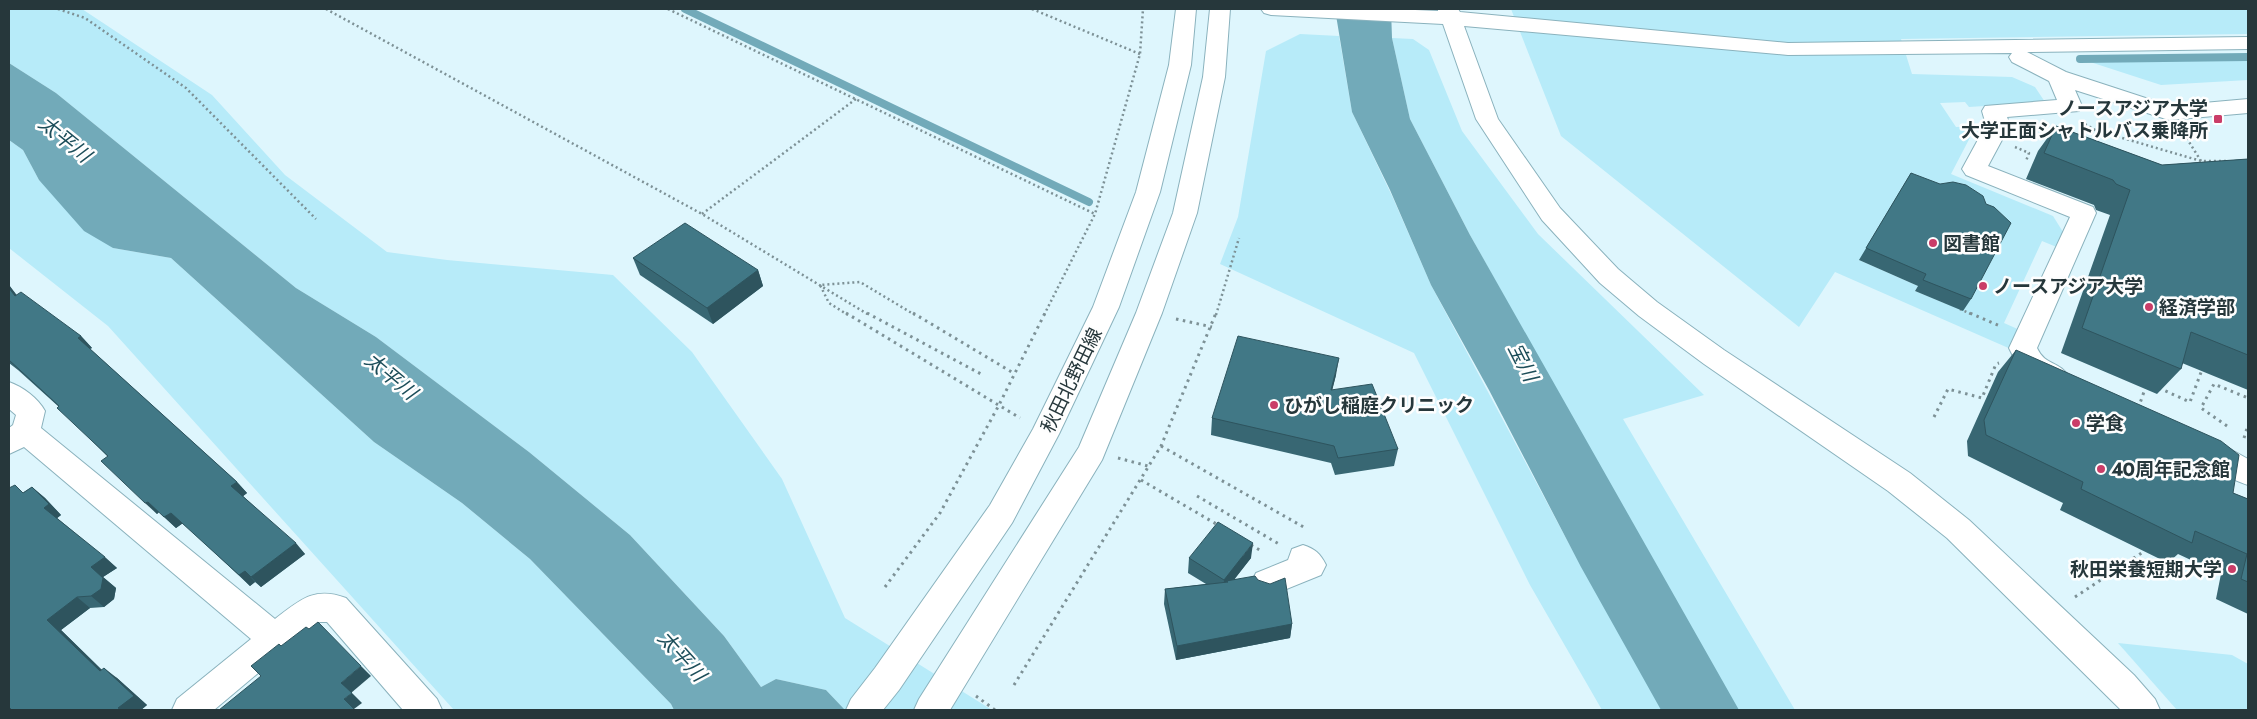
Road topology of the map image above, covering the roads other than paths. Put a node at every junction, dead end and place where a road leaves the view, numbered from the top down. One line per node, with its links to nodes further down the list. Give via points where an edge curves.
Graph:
1 (1186, 9): 20 (main road, 秋田北野田線, via 1180,65 1148,192 1106,307 1046,434 1001,514)
2 (1220, 9): 21 (main road, via 1214,77 1185,213 1149,313 1092,452)
3 (1271, 9): 4 (main road, via 1394,16)
4 (1449, 13): 5 (main road, via 1788,49); 7 (main road, via 1479,27 1760,55); 22 (main road, via 1488,119 1551,214 1609,276 1714,357 1899,482 1958,529)
5 (2248, 43)
6 (2248, 55): 7 (main road)
7 (2020, 57): 8 (main road)
8 (2058, 77): 9 (main road, via 2169,113); 10 (main road, via 2071,106 1993,111 1998,126 1974,169 2084,213 2027,346 2031,366)
9 (2248, 106)
10 (2075, 386)
11 (9, 393): 13 (main road, via 31,411)
12 (2182, 436): 14 (main road)
13 (17, 437): 17 (main road)
14 (2248, 473)
15 (1303, 558): 16 (main road, via 1310,565)
16 (1267, 583)
17 (275, 639): 18 (main road); 19 (main road, via 313,608 335,608)
18 (189, 710)
19 (425, 710)
20 (863, 710)
21 (931, 710)
22 (2143, 710)

